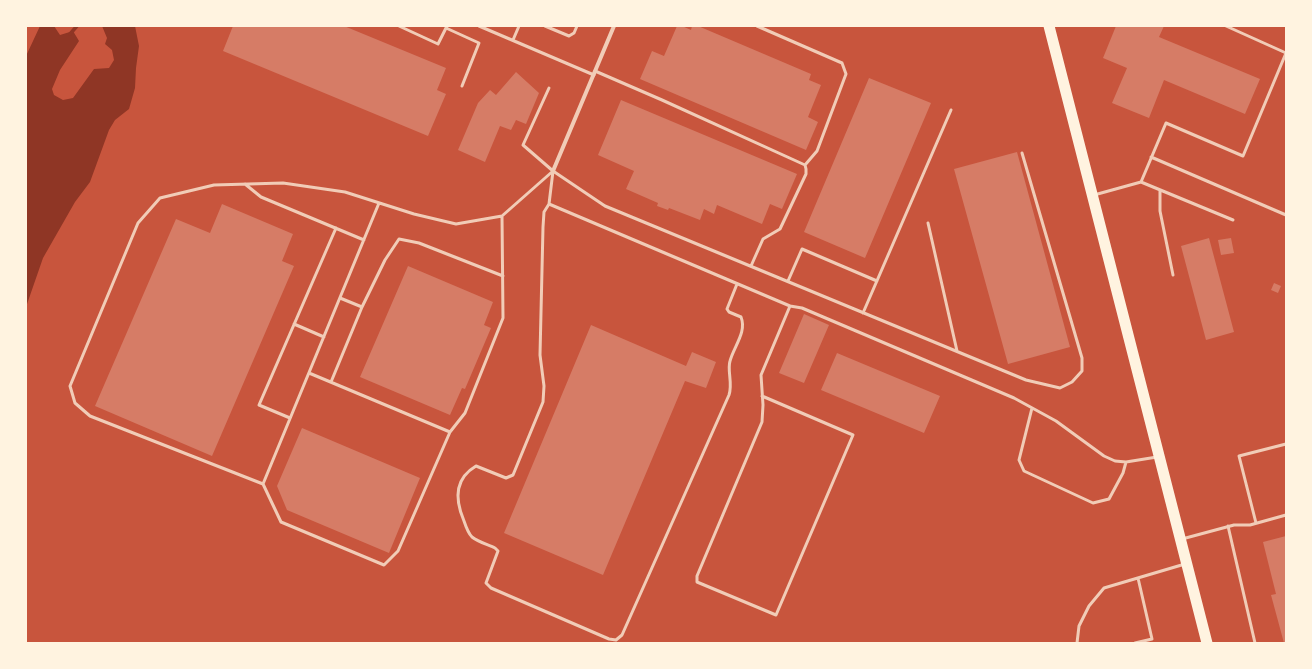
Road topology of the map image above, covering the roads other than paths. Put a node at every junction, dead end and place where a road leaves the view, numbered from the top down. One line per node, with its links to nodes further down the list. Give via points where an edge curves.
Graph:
1 (399, 26): 10 (lane, via 438,44)
2 (479, 26): 11 (lane)
3 (519, 26): 11 (lane)
4 (546, 26): 5 (lane, via 569,36 574,33)
5 (577, 26)
6 (614, 26): 12 (street)
7 (757, 26): 18 (lane, via 842,63 846,74 817,151)
8 (1048, 26): 23 (highway)
9 (1226, 26): 17 (lane, via 1286,54 1243,156 1166,123)
10 (447, 27): 13 (lane, via 479,43)
11 (513, 40): 12 (lane)
12 (595, 73): 18 (lane, via 662,100); 19 (street)
13 (462, 86)
14 (549, 88): 19 (lane, via 523,145)
15 (951, 110): 35 (lane)
16 (1022, 153): 44 (lane, via 1082,358 1082,371 1072,382 1060,388 1026,380)
17 (1151, 157): 20 (lane); 26 (lane)
18 (805, 165): 32 (lane, via 806,174 780,229 763,239)
19 (553, 171): 25 (lane); 27 (lane); 32 (lane, via 605,206)
20 (1141, 182): 22 (lane); 23 (lane)
21 (245, 184): 24 (lane, via 283,183 345,192); 30 (lane, via 261,196); 54 (lane, via 214,185 160,198 138,223 70,386 75,402 90,416)
22 (1160, 190): 28 (lane); 33 (lane, via 1160,211)
23 (1092, 196): 52 (highway)
24 (379, 203): 27 (lane, via 456,224); 31 (lane)
25 (549, 204): 37 (lane); 37 (lane, via 544,212 543,227 540,355 544,386 543,402 513,475 506,478 476,466 466,473 458,490 458,504 467,530 473,538 498,551 486,583 491,588 609,639 616,640 622,635 729,395 729,362 744,328 741,317 727,309)
26 (1286, 215)
27 (502, 216): 34 (lane)
28 (1233, 220)
29 (928, 223): 44 (lane)
30 (336, 228): 31 (lane); 42 (lane)
31 (364, 240): 38 (lane)
32 (751, 266): 36 (lane)
33 (1173, 274)
34 (503, 276): 40 (lane, via 419,243 399,239 385,260); 50 (lane, via 503,318 465,413)
35 (877, 281): 36 (lane, via 802,249); 41 (lane)
36 (788, 282): 41 (lane)
37 (737, 284): 39 (lane)
38 (340, 298): 40 (lane); 43 (lane)
39 (790, 306): 47 (lane, via 761,375); 48 (lane, via 802,308)
40 (362, 307): 46 (lane)
41 (863, 313): 44 (lane)
42 (294, 324): 43 (lane); 49 (lane, via 259,405)
43 (324, 337): 45 (lane)
44 (957, 351)
45 (309, 373): 46 (lane); 49 (lane)
46 (331, 382): 50 (lane)
47 (762, 396): 47 (lane, via 762,422 697,576 697,582 776,615 853,435)
48 (1032, 408): 53 (lane, via 1056,421 1104,456); 53 (lane, via 1019,460 1024,471 1093,502 1109,499)
49 (290, 418): 54 (lane)
50 (450, 432): 54 (lane, via 398,551 384,565 281,522)
51 (1286, 444): 56 (lane, via 1239,456)
52 (1159, 456): 53 (lane); 58 (highway)
53 (1126, 462)
54 (263, 484)
55 (1286, 515): 56 (lane)
56 (1256, 523): 57 (lane)
57 (1228, 526): 58 (lane); 64 (lane)
58 (1180, 540): 59 (highway)
59 (1186, 564): 60 (lane); 63 (highway)
60 (1138, 578): 61 (lane, via 1104,588 1088,606 1079,626); 62 (lane, via 1152,639)
61 (1077, 643)
62 (1135, 643)
63 (1207, 643)
64 (1255, 643)

